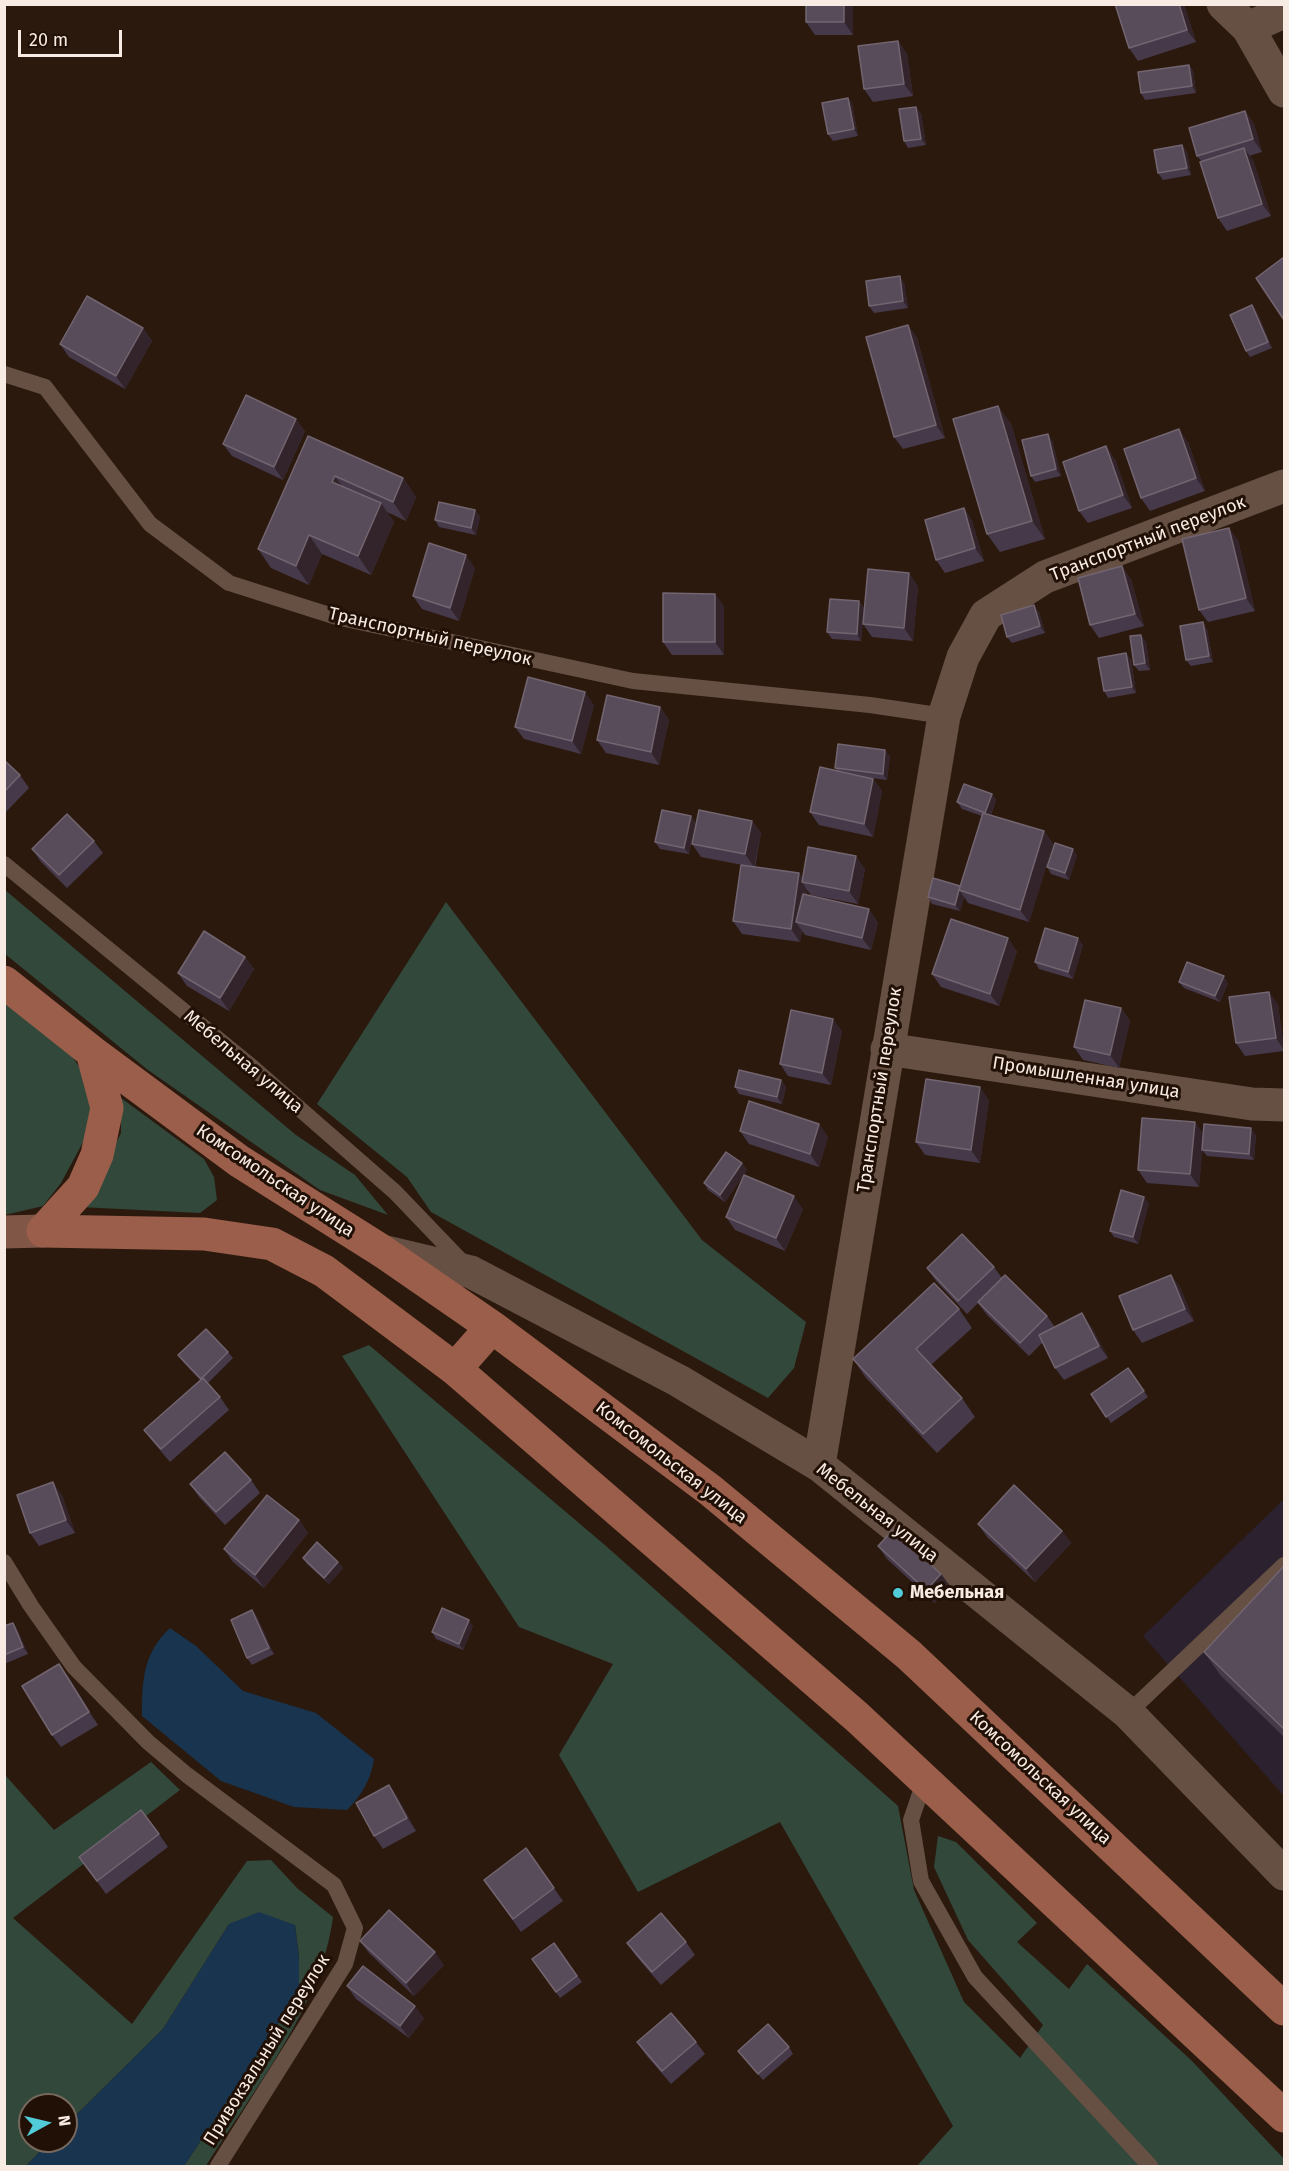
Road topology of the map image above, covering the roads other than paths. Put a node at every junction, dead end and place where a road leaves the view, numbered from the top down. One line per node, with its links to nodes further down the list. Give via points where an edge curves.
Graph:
1 (1223, 4): 3 (street)
2 (1284, 12): 3 (street)
3 (1248, 28): 4 (street)
4 (1284, 91)
5 (4, 374): 7 (lane, Транспортный переулок, via 45,387 150,524 229,584 336,617 633,681)
6 (1284, 486): 7 (street, Транспортный переулок, via 1045,577 986,615 963,657)
7 (944, 716): 10 (street, Транспортный переулок)
8 (4, 864): 16 (lane, Мебельная улица, via 252,1068 395,1192)
9 (4, 982): 11 (main road, Комсомольская улица)
10 (887, 1049): 12 (street, Промышленная улица, via 1252,1104); 19 (street, Транспортный переулок)
11 (92, 1052): 13 (main road, via 107,1108 97,1155 83,1186); 15 (main road, Комсомольская улица, via 239,1161)
12 (1284, 1105)
13 (43, 1231): 14 (street); 18 (main road, via 204,1234 272,1244 324,1271)
14 (4, 1232)
15 (382, 1251): 16 (street, Мебельная улица); 17 (main road, Комсомольская улица)
16 (471, 1272): 19 (street, Мебельная улица, via 680,1381)
17 (492, 1327): 18 (main road); 25 (main road, Комсомольская улица, via 710,1491 909,1655)
18 (455, 1369): 23 (main road)
19 (819, 1465): 22 (street, Мебельная улица)
20 (4, 1562): 27 (lane, Привокзальный переулок, via 74,1667 148,1742 334,1885 355,1928 345,1964)
21 (1284, 1565): 22 (lane)
22 (1128, 1713): 24 (street, Мебельная улица)
23 (926, 1779): 26 (main road); 28 (lane, via 911,1820 921,1881 975,1977)
24 (1284, 1874)
25 (1284, 2009)
26 (1284, 2116)
27 (218, 2166)
28 (1150, 2166)

